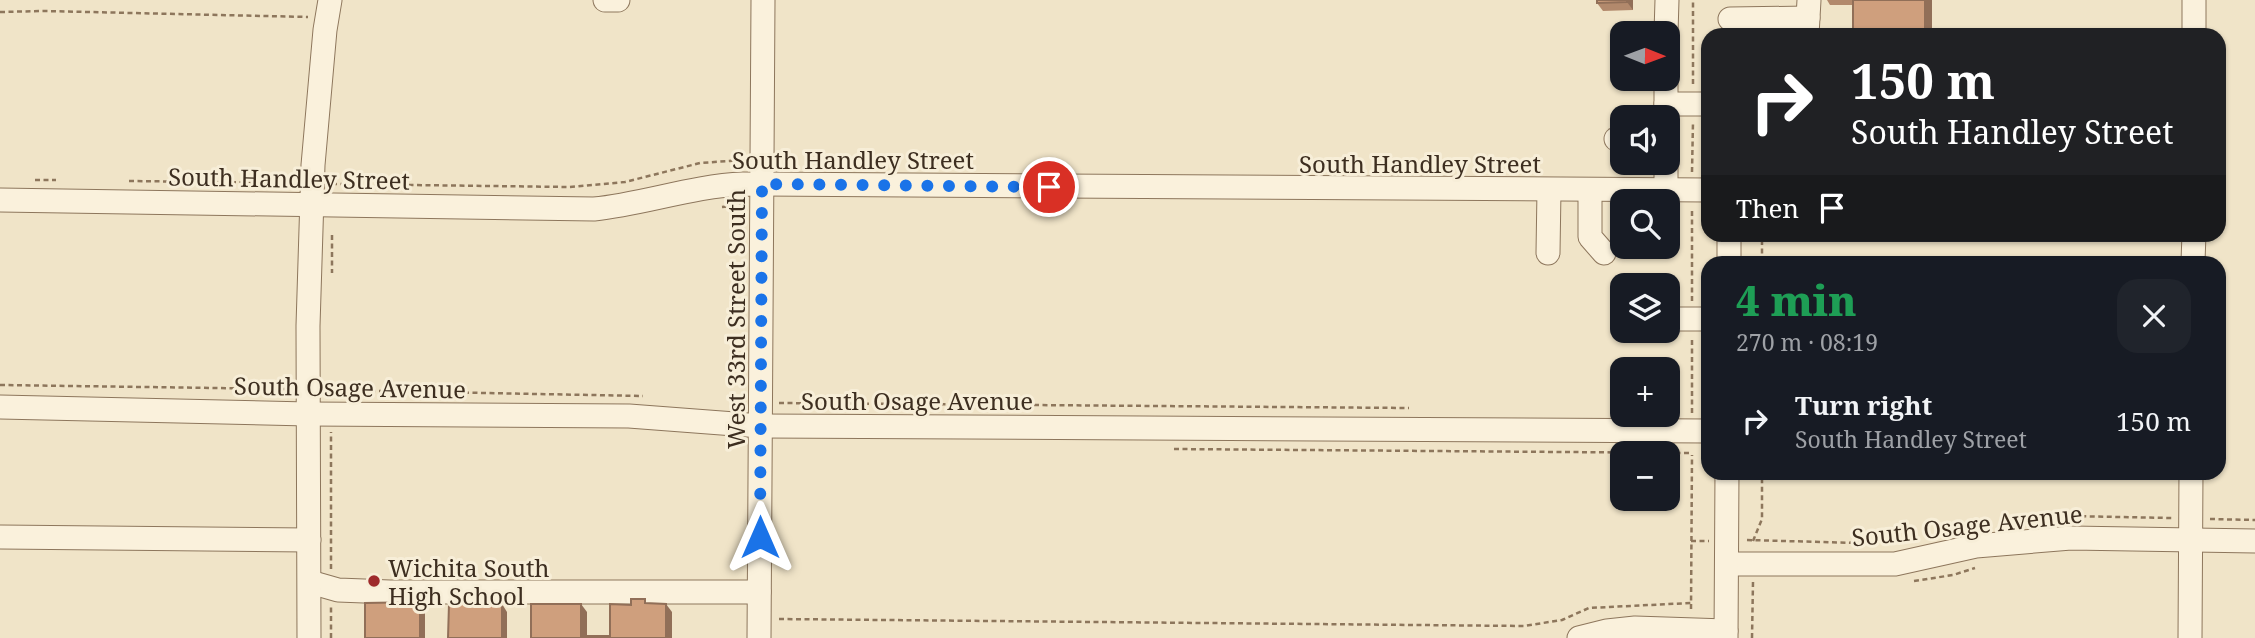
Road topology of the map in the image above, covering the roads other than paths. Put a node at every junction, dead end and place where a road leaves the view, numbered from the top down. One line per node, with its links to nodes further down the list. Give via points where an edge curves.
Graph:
1 (330, 0): 19 (street)
2 (605, 0): 3 (street)
3 (618, 0)
4 (763, 0): 13 (street, West 33rd Street South)
5 (1667, 0): 9 (street)
6 (2194, 0): 10 (street)
7 (1730, 18): 8 (street)
8 (1808, 18)
9 (1666, 21)
10 (2194, 28)
11 (1701, 105): 12 (street)
12 (1680, 109)
13 (762, 184): 14 (street, South Handley Street); 19 (street, South Handley Street, via 702,187 594,208); 27 (street, West 33rd Street South)
14 (1549, 190): 15 (street, South Handley Street); 21 (street)
15 (1590, 190): 16 (street, South Handley Street); 22 (street, via 1590,237)
16 (1610, 190)
17 (1680, 190): 18 (street, South Handley Street)
18 (1701, 190)
19 (312, 194): 20 (street, South Handley Street); 26 (street)
20 (0, 201)
21 (1548, 253)
22 (1604, 253)
23 (1680, 319): 24 (street)
24 (1701, 319)
25 (0, 407): 26 (street, South Osage Avenue)
26 (308, 414): 27 (street, South Osage Avenue); 32 (street)
27 (761, 414): 28 (street, South Osage Avenue); 37 (street, West 33rd Street South)
28 (1701, 431)
29 (1727, 480): 35 (street)
30 (2191, 480): 33 (street)
31 (0, 537): 32 (street)
32 (309, 540): 36 (street)
33 (2191, 540): 34 (street, South Osage Avenue); 35 (street, South Osage Avenue, via 2058,539 1976,546 1895,564); 42 (street)
34 (2255, 541)
35 (1727, 564): 39 (street)
36 (321, 585): 37 (street, via 390,592); 40 (street)
37 (760, 592): 38 (street, West 33rd Street South)
38 (769, 633)
39 (1726, 635): 41 (street, via 1635,628)
40 (309, 638)
41 (1579, 638)
42 (2190, 638)

